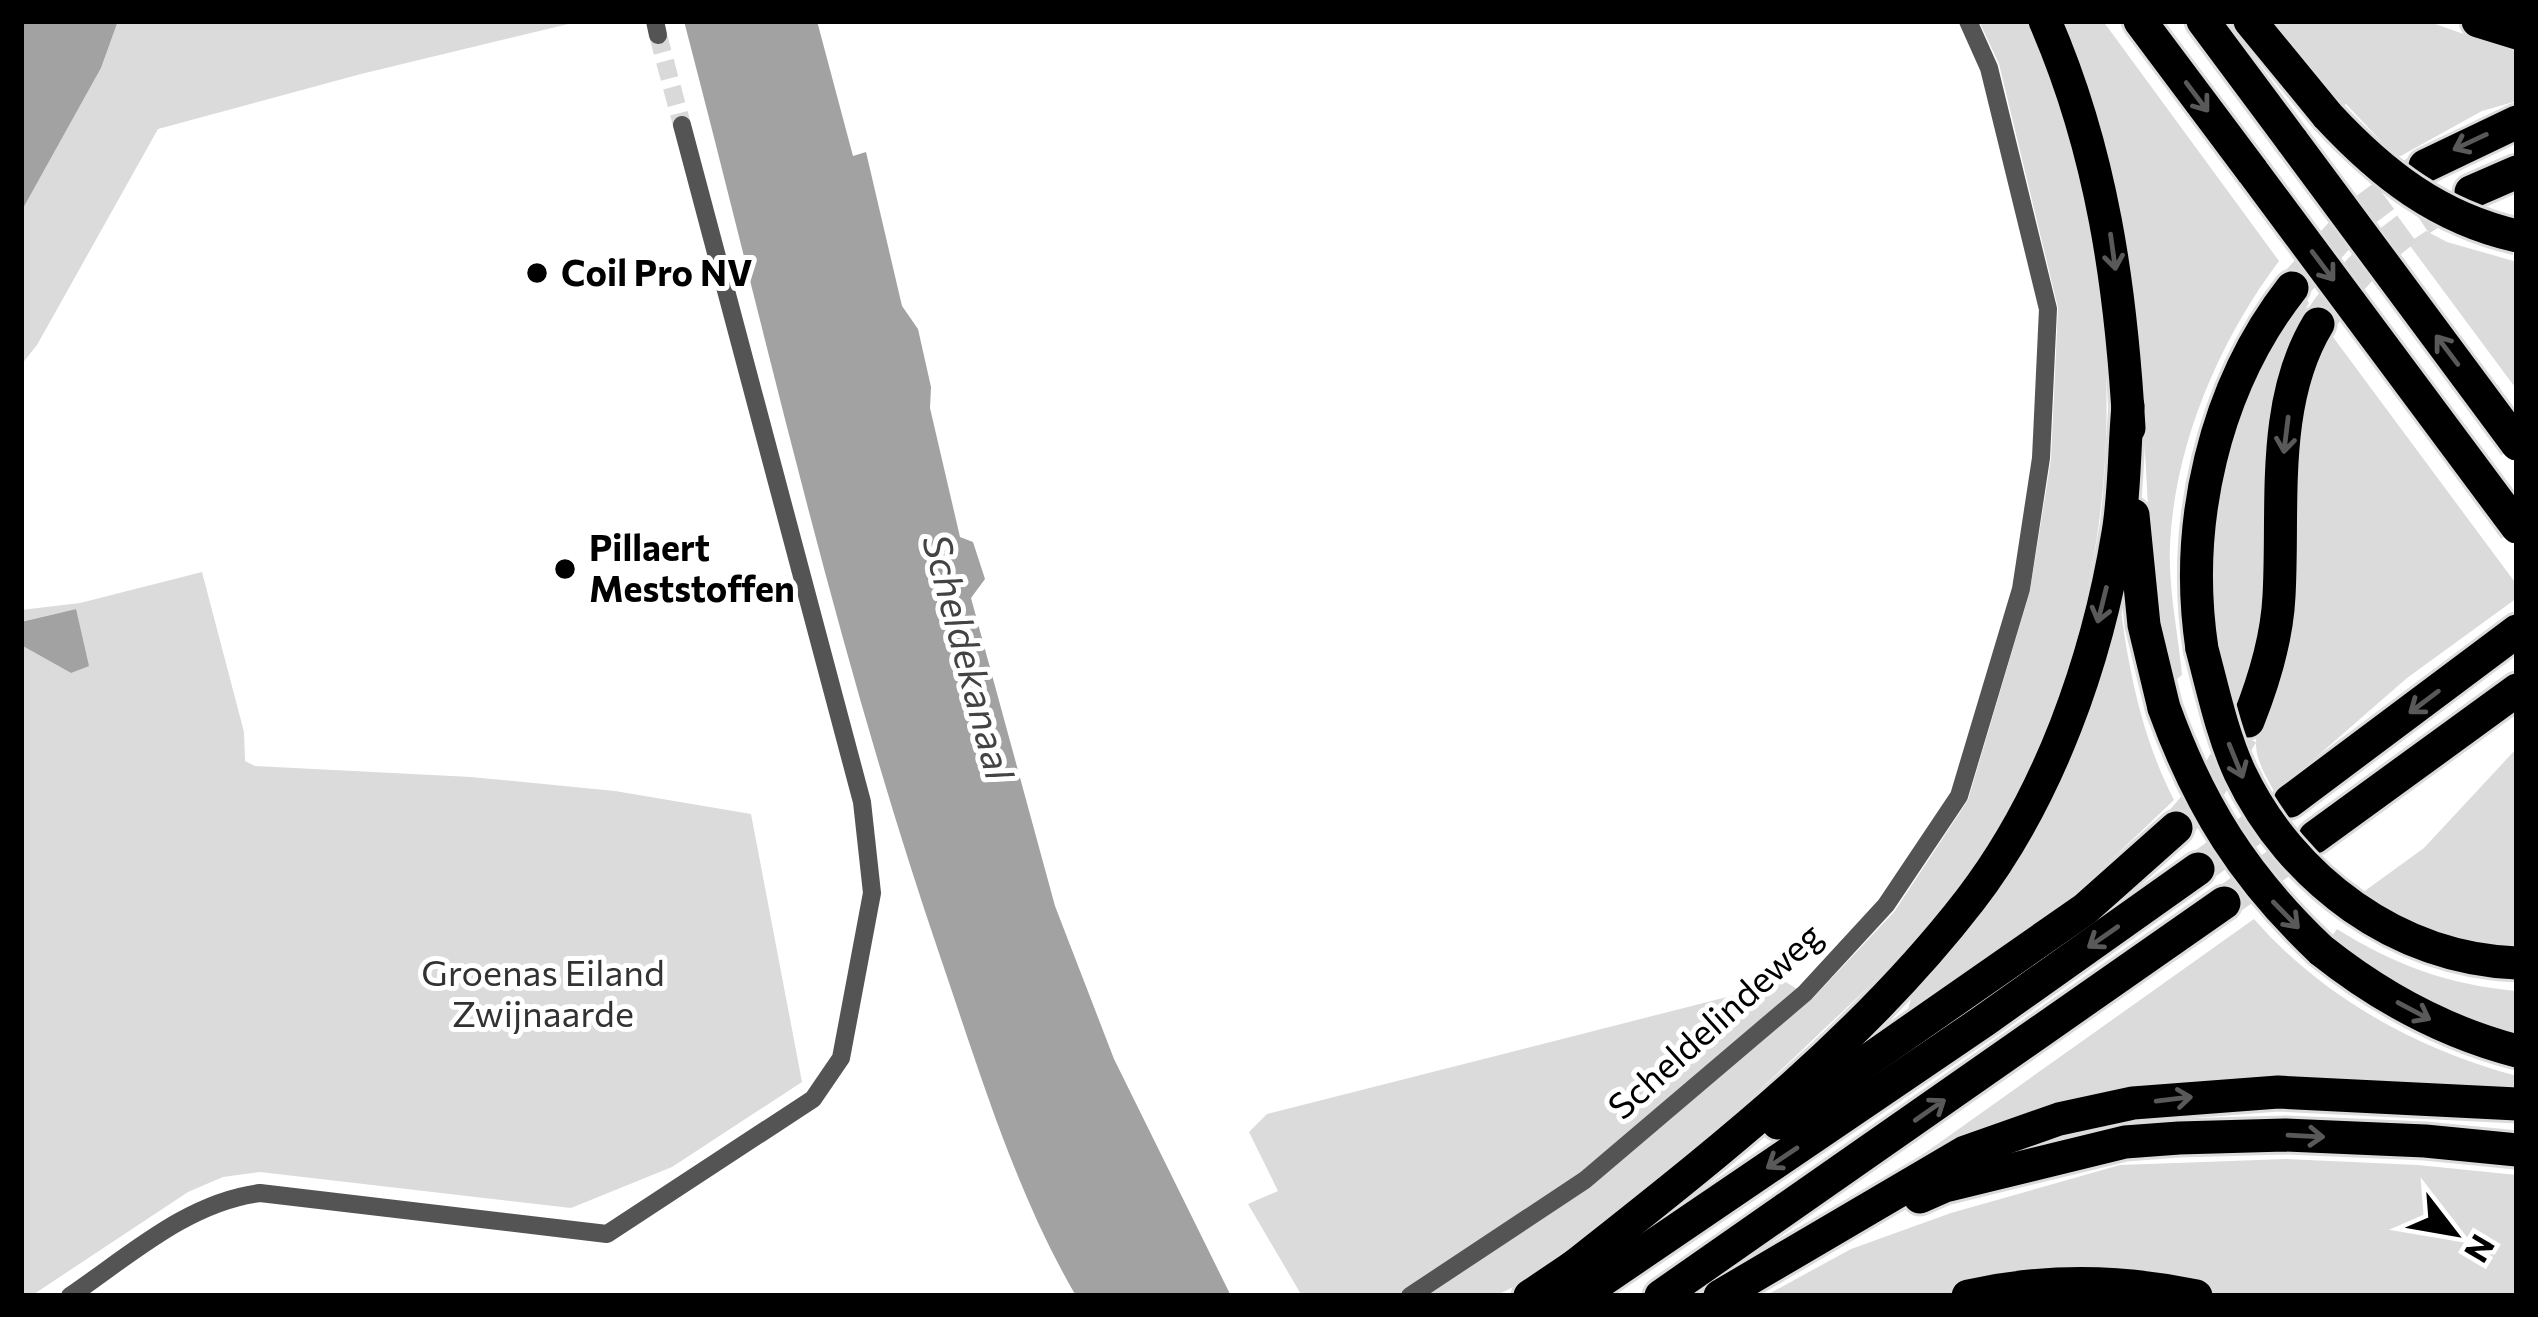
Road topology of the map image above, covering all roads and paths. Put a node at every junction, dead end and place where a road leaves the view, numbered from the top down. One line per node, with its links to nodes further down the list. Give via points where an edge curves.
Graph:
1 (1968, 21): 34 (street, Scheldelindeweg, via 1990,68 2048,309 2041,458 2021,589 1959,796 1886,905 1805,993 1585,1180)
2 (2045, 21): 16 (highway, one-way to 16, via 2089,138 2108,219)
3 (2140, 21): 18 (highway, one-way to 18, bridge)
4 (2203, 21): 17 (highway, one-way to 4, bridge)
5 (2250, 21): 13 (highway, bridge, via 2328,116 2408,190 2458,218)
6 (2478, 21): 7 (highway)
7 (2517, 33)
8 (2517, 122): 10 (highway, one-way to 10)
9 (682, 125): 33 (street, via 862,802 872,893 841,1058 813,1099 607,1234 260,1193 198,1210)
10 (2425, 166)
11 (2517, 172): 12 (highway)
12 (2471, 192)
13 (2517, 236)
14 (2292, 288): 27 (highway, one-way to 27, bridge, via 2230,400 2201,508 2202,649 2218,712 2262,811 2320,880 2409,940)
15 (2318, 324): 21 (highway, one-way to 21, via 2295,377 2277,615)
16 (2128, 406): 28 (highway, one-way to 28, bridge, via 2144,625 2164,708 2204,807 2271,901 2321,950 2416,1014); 32 (highway, one-way to 32, via 2119,530 2075,698 2030,805 1972,897 1906,977)
17 (2517, 444)
18 (2517, 527)
19 (2517, 631): 22 (highway, one-way to 22)
20 (2517, 690): 24 (highway)
21 (2248, 721)
22 (2290, 801)
23 (2176, 827): 32 (highway, via 2085,909)
24 (2315, 837)
25 (2198, 869): 32 (highway, one-way to 32, via 1985,1020)
26 (2224, 903): 36 (highway, one-way to 26)
27 (2517, 963)
28 (2517, 1051)
29 (2517, 1104): 31 (highway, one-way to 29, via 1965,1152 2133,1103 2278,1092)
30 (2517, 1150): 31 (highway, one-way to 30, via 1946,1186 2126,1142 2285,1135)
31 (1792, 1255): 37 (highway)
32 (1575, 1282): 35 (highway)
33 (70, 1296)
34 (1410, 1296)
35 (1530, 1296)
36 (1661, 1296)
37 (1720, 1296)
38 (1968, 1296): 39 (highway, via 2094,1283)
39 (2196, 1296)

